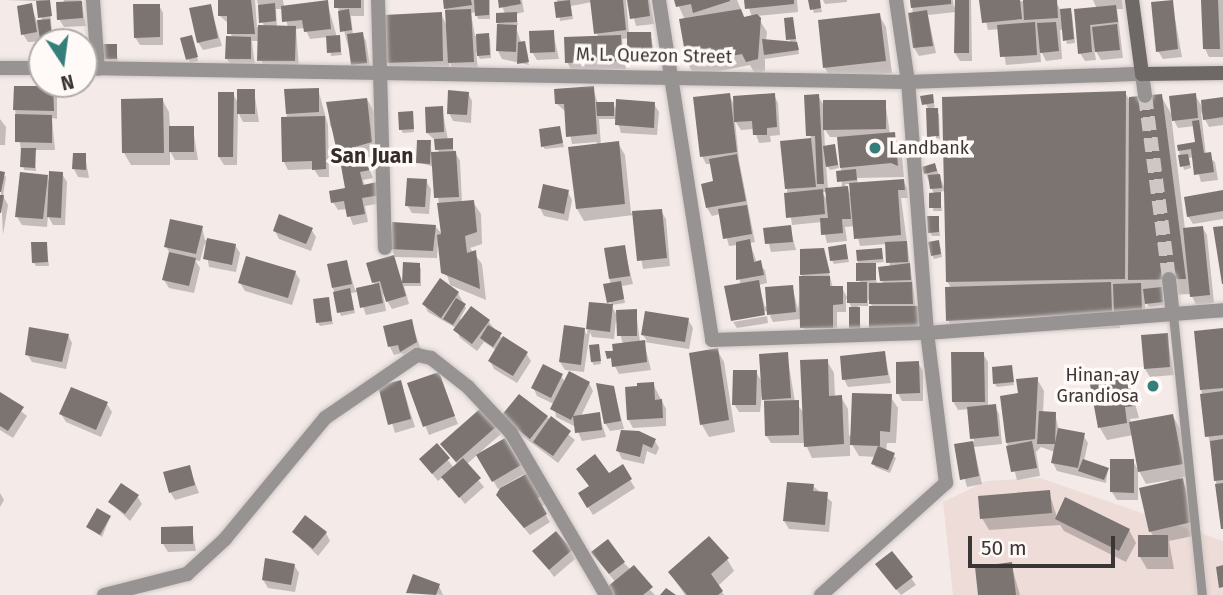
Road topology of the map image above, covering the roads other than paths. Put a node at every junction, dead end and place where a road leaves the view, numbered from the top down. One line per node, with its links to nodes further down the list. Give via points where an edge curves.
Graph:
1 (93, 0): 6 (street)
2 (379, 0): 10 (street)
3 (659, 0): 13 (street)
4 (896, 0): 14 (street)
5 (1132, 0): 12 (main road)
6 (92, 28)
7 (0, 68): 8 (street)
8 (28, 68)
9 (98, 69): 10 (street, M. L. Quezon Street)
10 (383, 72): 13 (street, M. L. Quezon Street); 16 (street)
11 (1223, 73): 12 (main road, M. L. Quezon Street)
12 (1142, 74): 14 (street, M. L. Quezon Street); 15 (street)
13 (673, 75): 14 (street, M. L. Quezon Street); 20 (street, via 712,340)
14 (908, 82): 20 (street)
15 (1145, 96)
16 (385, 248)
17 (1169, 279): 19 (street)
18 (1223, 310): 19 (street)
19 (1174, 315): 20 (street); 24 (lane)
20 (927, 333): 23 (street, via 946,483)
21 (104, 595): 22 (street, via 187,573 225,539 325,418 417,355 430,358 468,387 511,433)
22 (607, 595)
23 (821, 595)
24 (1202, 595)

